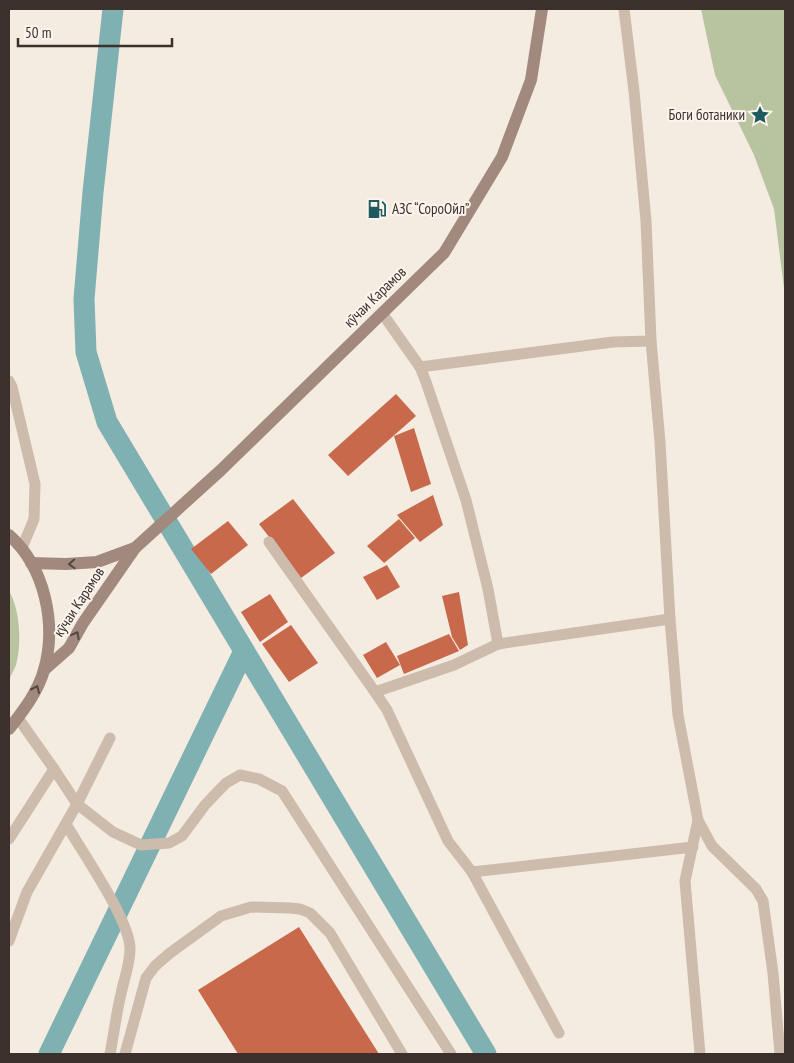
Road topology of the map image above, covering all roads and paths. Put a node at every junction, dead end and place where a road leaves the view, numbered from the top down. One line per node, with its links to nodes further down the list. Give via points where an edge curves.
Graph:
1 (542, 9): 3 (main road, кӯчаи Карамов, via 531,80 502,158 444,253)
2 (624, 9): 4 (lane, via 645,211)
3 (382, 313): 5 (lane); 10 (main road, кӯчаи Карамов, via 221,470)
4 (651, 341): 5 (lane); 12 (lane)
5 (420, 367): 13 (lane, via 466,500)
6 (9, 381): 9 (lane, via 35,484 34,519)
7 (9, 534): 9 (main road)
8 (269, 542): 15 (lane)
9 (22, 548): 11 (main road)
10 (135, 548): 11 (main road, кӯчаи Карамов, one-way to 11, via 97,562); 14 (main road, кӯчаи Карамов, one-way to 10, via 69,648)
11 (32, 563): 14 (main road, via 45,597 50,634)
12 (670, 619): 13 (lane); 21 (lane, via 678,715)
13 (498, 644): 15 (lane, via 454,665)
14 (44, 670): 16 (main road, one-way to 14, via 30,702)
15 (375, 692): 25 (lane, via 388,710 448,841)
16 (18, 718): 17 (main road); 19 (lane)
17 (9, 729)
18 (110, 738): 20 (lane)
19 (54, 768): 20 (lane); 23 (lane)
20 (77, 804): 22 (lane); 31 (lane, via 113,832 141,845 170,843 182,836 205,805 226,783 240,775 259,779 282,791)
21 (698, 820): 24 (lane); 33 (lane, via 712,846 756,889 763,901)
22 (66, 824): 26 (lane, via 27,892); 28 (lane, via 113,902 129,938 126,975)
23 (9, 838)
24 (693, 847): 25 (lane); 32 (lane, via 685,881)
25 (472, 872): 27 (lane)
26 (9, 941)
27 (559, 1033)
28 (110, 1054)
29 (126, 1054): 30 (lane, via 146,978 154,966 221,916 251,907 300,909 310,913 330,933)
30 (402, 1054)
31 (451, 1054)
32 (700, 1054)
33 (780, 1054)

